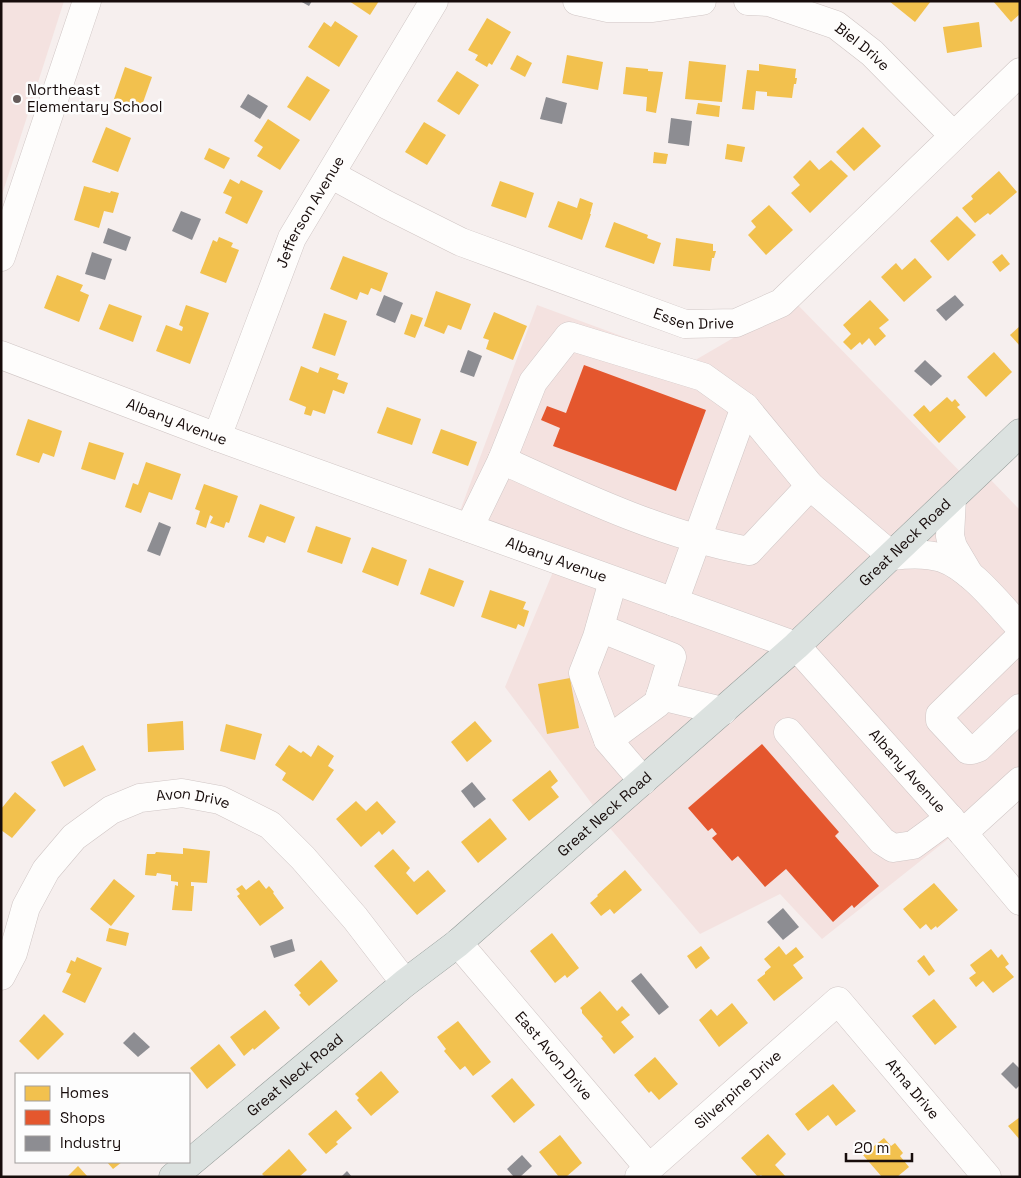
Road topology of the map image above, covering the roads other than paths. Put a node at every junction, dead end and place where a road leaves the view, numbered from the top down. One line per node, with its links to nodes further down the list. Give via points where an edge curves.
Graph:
1 (87, 1): 9 (street)
2 (434, 1): 8 (street, Jefferson Avenue)
3 (578, 1): 4 (street, via 608,8 653,8)
4 (702, 1)
5 (748, 1): 7 (street, Biel Drive, via 770,2 836,25 872,53)
6 (1020, 72): 7 (street, Essen Drive)
7 (953, 135): 8 (street, Essen Drive, via 781,303 736,323 685,324 630,305 461,242)
8 (332, 175): 13 (street, Jefferson Avenue, via 292,238)
9 (1, 257)
10 (1, 355): 13 (street, Albany Avenue)
11 (745, 407): 14 (street, via 703,377 569,336 533,382); 15 (street); 18 (street)
12 (1020, 433): 16 (main road, Great Neck Road)
13 (217, 437): 17 (street, Albany Avenue)
14 (502, 460): 17 (street); 18 (street, via 584,497)
15 (810, 486): 18 (street, via 749,551); 19 (street)
16 (952, 498): 19 (main road, Great Neck Road); 20 (street, via 952,547)
17 (469, 528): 21 (street, Albany Avenue)
18 (697, 539): 22 (street)
19 (892, 556): 20 (street, via 914,554 941,558); 26 (main road, Great Neck Road)
20 (970, 575): 23 (street)
21 (613, 581): 22 (street, Albany Avenue); 24 (street)
22 (674, 602): 26 (street, Albany Avenue)
23 (1020, 627)
24 (600, 628): 27 (street, via 672,657); 31 (street, via 583,673)
25 (1020, 637): 28 (street, via 940,715 940,720 968,750 972,750)
26 (796, 646): 29 (main road, Great Neck Road); 34 (street, Albany Avenue)
27 (660, 696): 29 (street); 31 (street, via 658,703)
28 (1020, 708)
29 (723, 711): 32 (main road, Great Neck Road)
30 (788, 732): 34 (street, via 882,841 893,848 913,845)
31 (608, 740): 32 (street)
32 (643, 781): 36 (main road, Great Neck Road)
33 (1020, 781): 34 (street)
34 (957, 825): 35 (street, Albany Avenue)
35 (1020, 901)
36 (458, 943): 38 (main road, Great Neck Road); 42 (street, East Avon Drive)
37 (1, 976): 38 (street, Avon Drive, via 13,953 34,892 46,870 74,837 111,810 140,798 182,793 220,800 270,825 355,918)
38 (405, 983): 41 (main road, Great Neck Road)
39 (838, 1002): 42 (street, Silverpine Drive); 44 (street, Atna Drive)
40 (190, 1163): 43 (main road, Great Neck Road)
41 (190, 1163)
42 (644, 1172)
43 (173, 1177)
44 (987, 1177)

